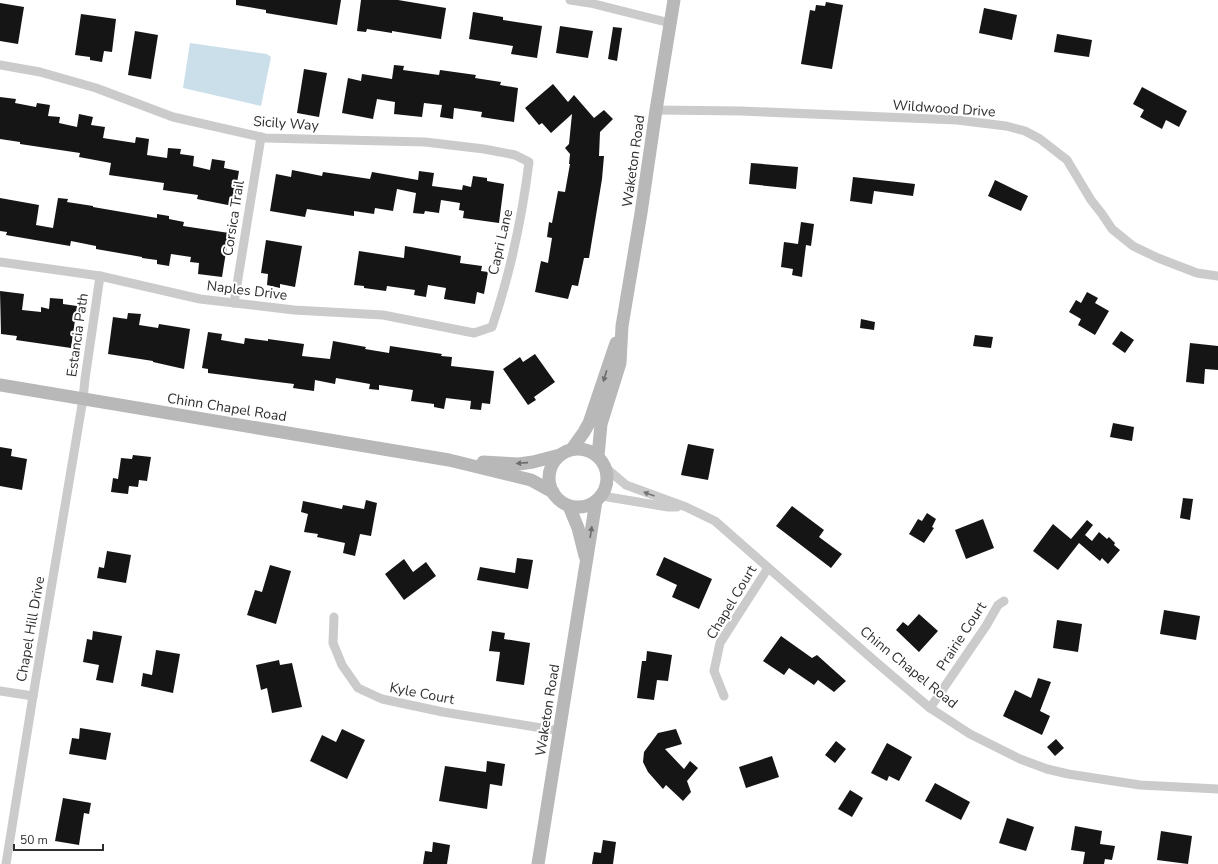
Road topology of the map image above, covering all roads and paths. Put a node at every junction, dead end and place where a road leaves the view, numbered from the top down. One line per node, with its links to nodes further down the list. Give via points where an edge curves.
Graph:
1 (570, 0): 3 (street)
2 (674, 0): 3 (street, Waketon Road)
3 (670, 23): 5 (street, Waketon Road)
4 (0, 65): 6 (street, Sicily Way, via 40,72 96,88 173,117)
5 (656, 110): 10 (street, Wildwood Drive, via 957,120 1025,131 1067,160 1112,229 1133,246 1197,273); 12 (street, Waketon Road)
6 (261, 137): 7 (street, Sicily Way, via 425,142 484,148 516,155); 11 (street, Corsica Trail)
7 (529, 162): 13 (street, Capri Lane, via 523,207)
8 (0, 262): 9 (street, Naples Drive)
9 (100, 276): 11 (street, Naples Drive, via 200,299); 15 (street, Estancia Path)
10 (1218, 276)
11 (234, 303): 13 (street, Naples Drive, via 294,310 383,315 474,333)
12 (622, 326): 16 (street, Waketon Road, one-way to 16, via 592,416 584,432); 17 (street, Waketon Road, via 620,363 601,424)
13 (492, 327)
14 (0, 385): 15 (street, Chinn Chapel Road)
15 (83, 399): 18 (street, Chinn Chapel Road); 29 (street, Chapel Hill Drive)
16 (566, 452): 17 (street, via 585,449); 18 (street, Chinn Chapel Road, one-way to 18, via 519,464); 20 (street, via 555,459 550,471)
17 (598, 456): 19 (street)
18 (450, 460): 20 (street, Chinn Chapel Road, via 531,480)
19 (606, 468): 21 (street, via 607,483); 23 (street, Chinn Chapel Road, one-way to 19, via 626,485)
20 (553, 492): 22 (street)
21 (599, 498): 22 (street, via 584,507); 23 (street, Chinn Chapel Road); 24 (street, Waketon Road, one-way to 21)
22 (569, 506): 24 (street, Waketon Road, via 578,528)
23 (686, 507): 25 (street, Chinn Chapel Road, via 715,521)
24 (586, 562): 32 (street, Waketon Road)
25 (768, 568): 30 (street, Chapel Court, via 720,643 714,671); 31 (street, Chinn Chapel Road)
26 (1004, 601): 31 (street, Prairie Court, via 998,605)
27 (334, 617): 32 (street, Kyle Court, via 332,644 342,665 358,688 389,701)
28 (0, 691): 29 (street)
29 (33, 696): 34 (street, Chapel Hill Drive)
30 (724, 696)
31 (930, 708): 33 (street, Chinn Chapel Road, via 970,734 1020,759 1068,774 1140,785)
32 (560, 731): 35 (street, Waketon Road)
33 (1218, 789)
34 (6, 864)
35 (538, 864)

